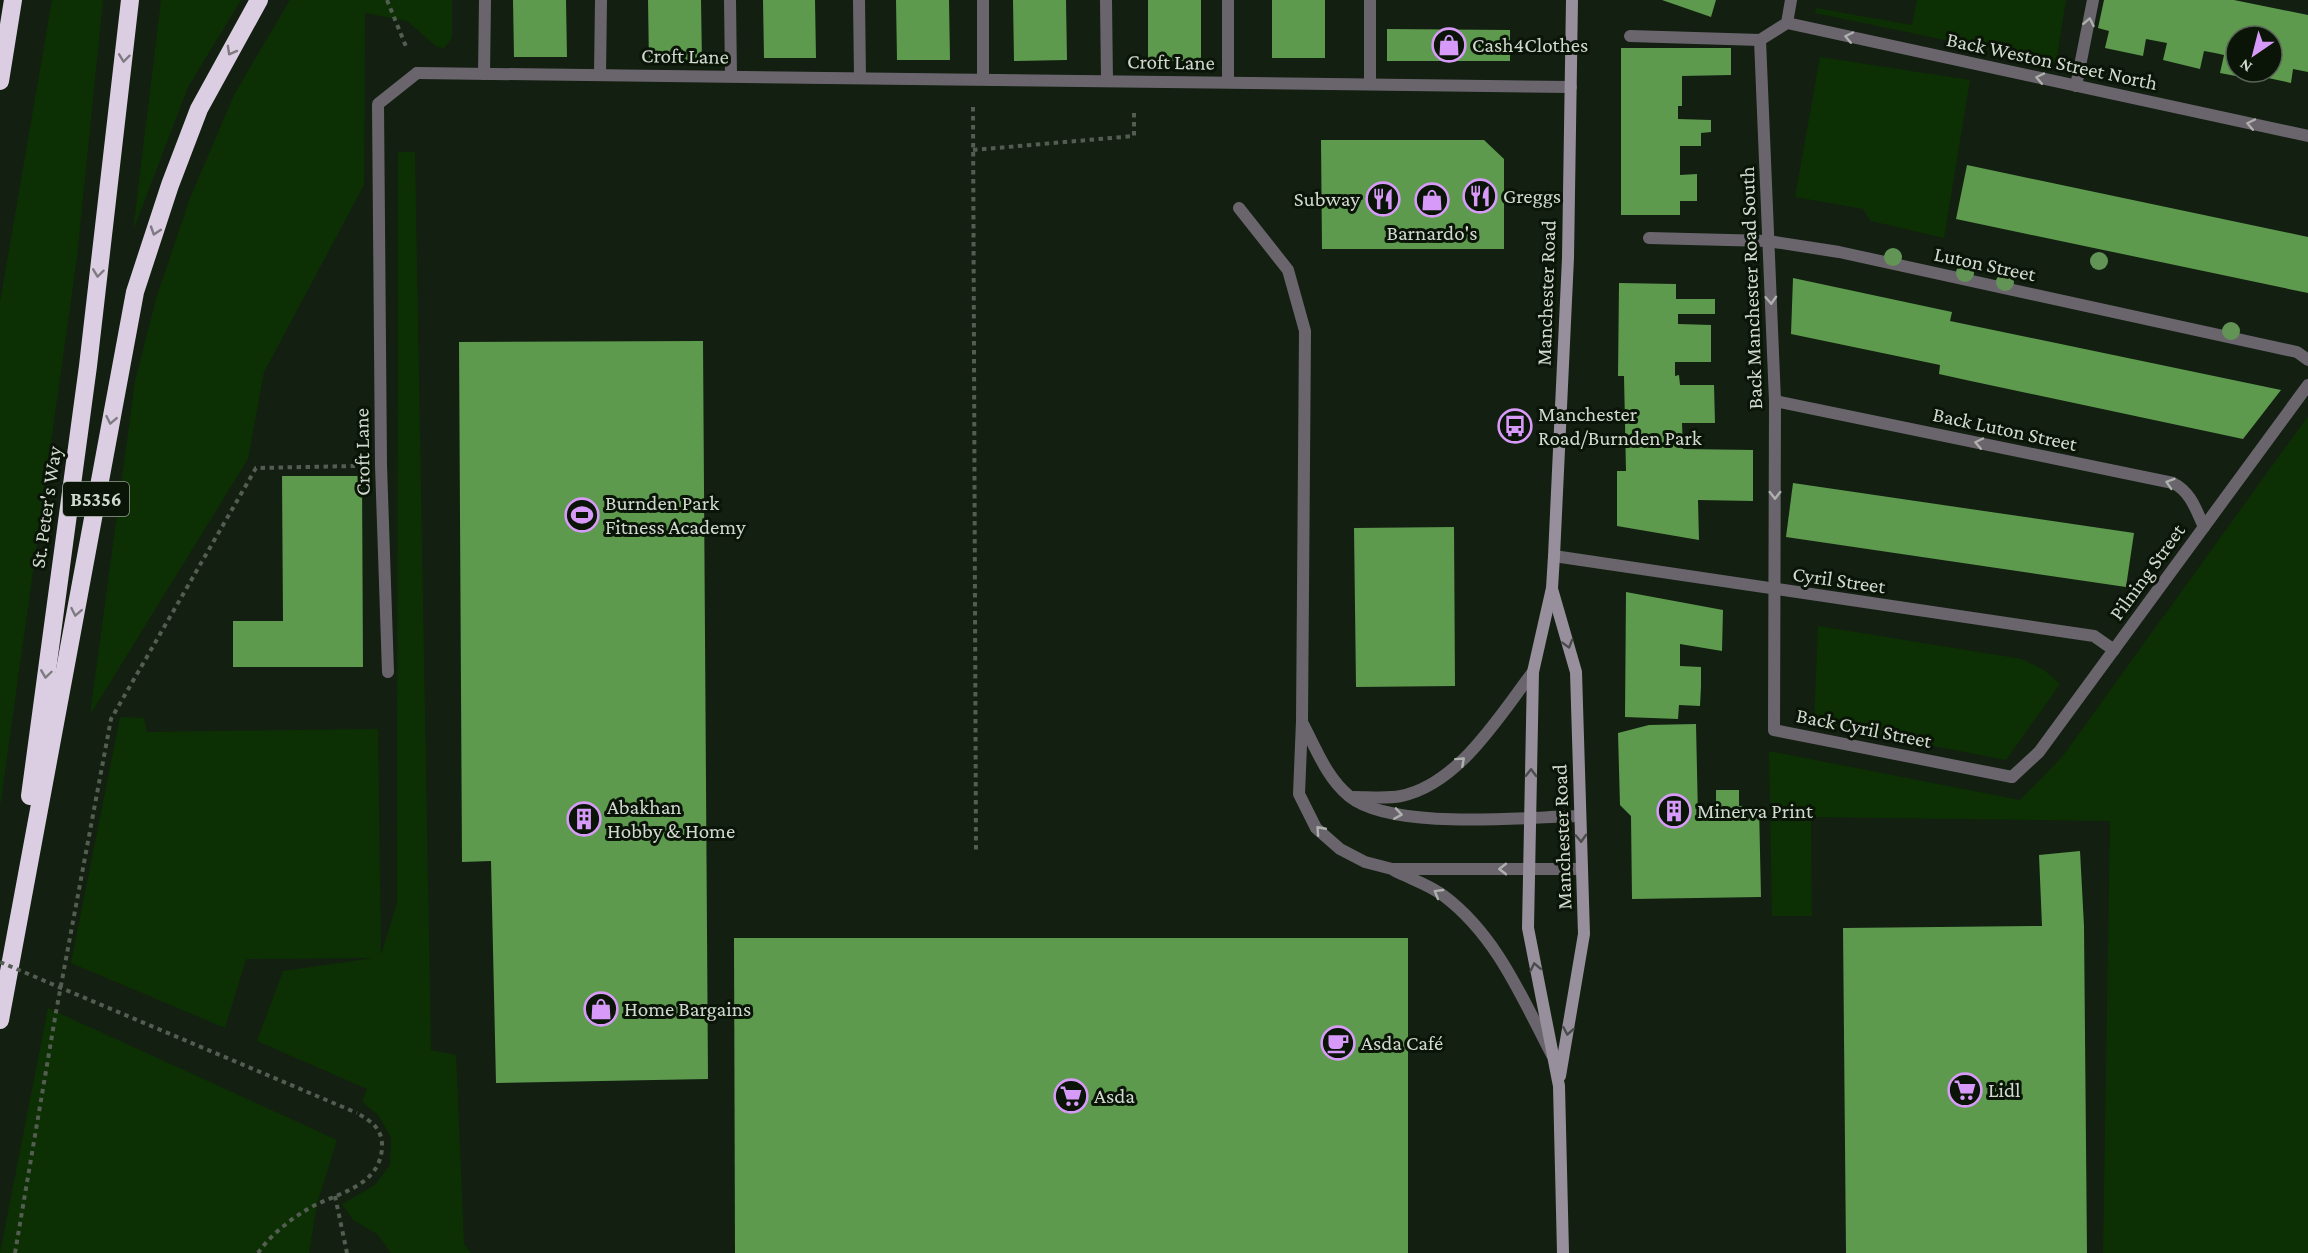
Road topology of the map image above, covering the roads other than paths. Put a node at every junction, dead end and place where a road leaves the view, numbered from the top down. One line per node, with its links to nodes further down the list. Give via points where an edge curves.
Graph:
1 (13, 0): 23 (highway)
2 (130, 0): 51 (highway, St. Peter's Way, one-way to 51, via 88,366)
3 (259, 0): 51 (highway, B5356, one-way to 51, via 199,109 135,292)
4 (485, 0): 18 (street)
5 (601, 0): 19 (street)
6 (730, 0): 20 (street)
7 (859, 0): 21 (street)
8 (983, 0): 22 (street)
9 (1106, 0): 24 (street)
10 (1228, 0): 25 (street)
11 (1370, 0): 26 (street)
12 (1572, 0): 28 (main road, Manchester Road)
13 (1791, 0): 15 (street)
14 (2093, 0): 27 (street, one-way to 14)
15 (1787, 23): 17 (street); 27 (street, Back Weston Street North, one-way to 15)
16 (1630, 36): 17 (street)
17 (1760, 40): 32 (street, Back Manchester Road South)
18 (484, 74): 19 (street, Croft Lane); 41 (street, Croft Lane, via 417,73 378,104 381,465)
19 (600, 75): 20 (street, Croft Lane)
20 (731, 76): 21 (street, Croft Lane)
21 (860, 78): 22 (street, Croft Lane)
22 (978, 79): 24 (street, Croft Lane)
23 (0, 81)
24 (1107, 81): 25 (street, Croft Lane)
25 (1228, 82): 26 (street, Croft Lane)
26 (1370, 84): 28 (street, Croft Lane)
27 (2076, 86): 29 (street, Back Weston Street North, one-way to 27)
28 (1571, 87): 37 (main road, Manchester Road, via 1568,258)
29 (2308, 136)
30 (1239, 208): 43 (street, via 1288,270 1305,331)
31 (1649, 238): 32 (street, Luton Street)
32 (1768, 242): 33 (street, Luton Street, via 1839,252 2297,352); 35 (street, Back Manchester Road South, one-way to 35)
33 (2308, 360)
34 (2308, 385): 36 (street, Pilning Street)
35 (1775, 401): 36 (street, Back Luton Street, one-way to 35, via 2190,497 2173,483); 39 (street, Back Manchester Road South, one-way to 39)
36 (2204, 527): 40 (street, Pilning Street)
37 (1554, 556): 38 (main road, Manchester Road); 39 (street, Cyril Street)
38 (1552, 588): 42 (main road, Manchester Road); 46 (main road, Manchester Road, one-way to 46, via 1576,672)
39 (1775, 590): 40 (street, Cyril Street, via 2094,636); 44 (street, Back Cyril Street, via 1774,730)
40 (2114, 650): 44 (street, Pilning Street, via 2039,752)
41 (388, 672)
42 (1533, 672): 45 (street, one-way to 42, via 1400,796 1425,788 1463,760); 47 (main road, Manchester Road, one-way to 42)
43 (1302, 721): 45 (street, via 1330,777); 48 (street, one-way to 43, via 1348,853 1316,828 1299,794)
44 (2012, 777)
45 (1350, 797): 47 (street, one-way to 47, via 1379,811 1434,820)
46 (1580, 816): 47 (street); 49 (main road, Manchester Road, one-way to 49)
47 (1530, 817): 50 (main road, Manchester Road)
48 (1392, 869): 50 (street, one-way to 48); 52 (street, one-way to 48, via 1498,952 1469,916 1442,894)
49 (1582, 869): 50 (street); 53 (main road, Manchester Road, one-way to 53, via 1584,934)
50 (1529, 870): 52 (main road, Manchester Road, one-way to 50, via 1528,928)
51 (0, 1019)
52 (1554, 1059): 53 (main road, Manchester Road)
53 (1559, 1086): 54 (main road, Manchester Road)
54 (1563, 1253)

